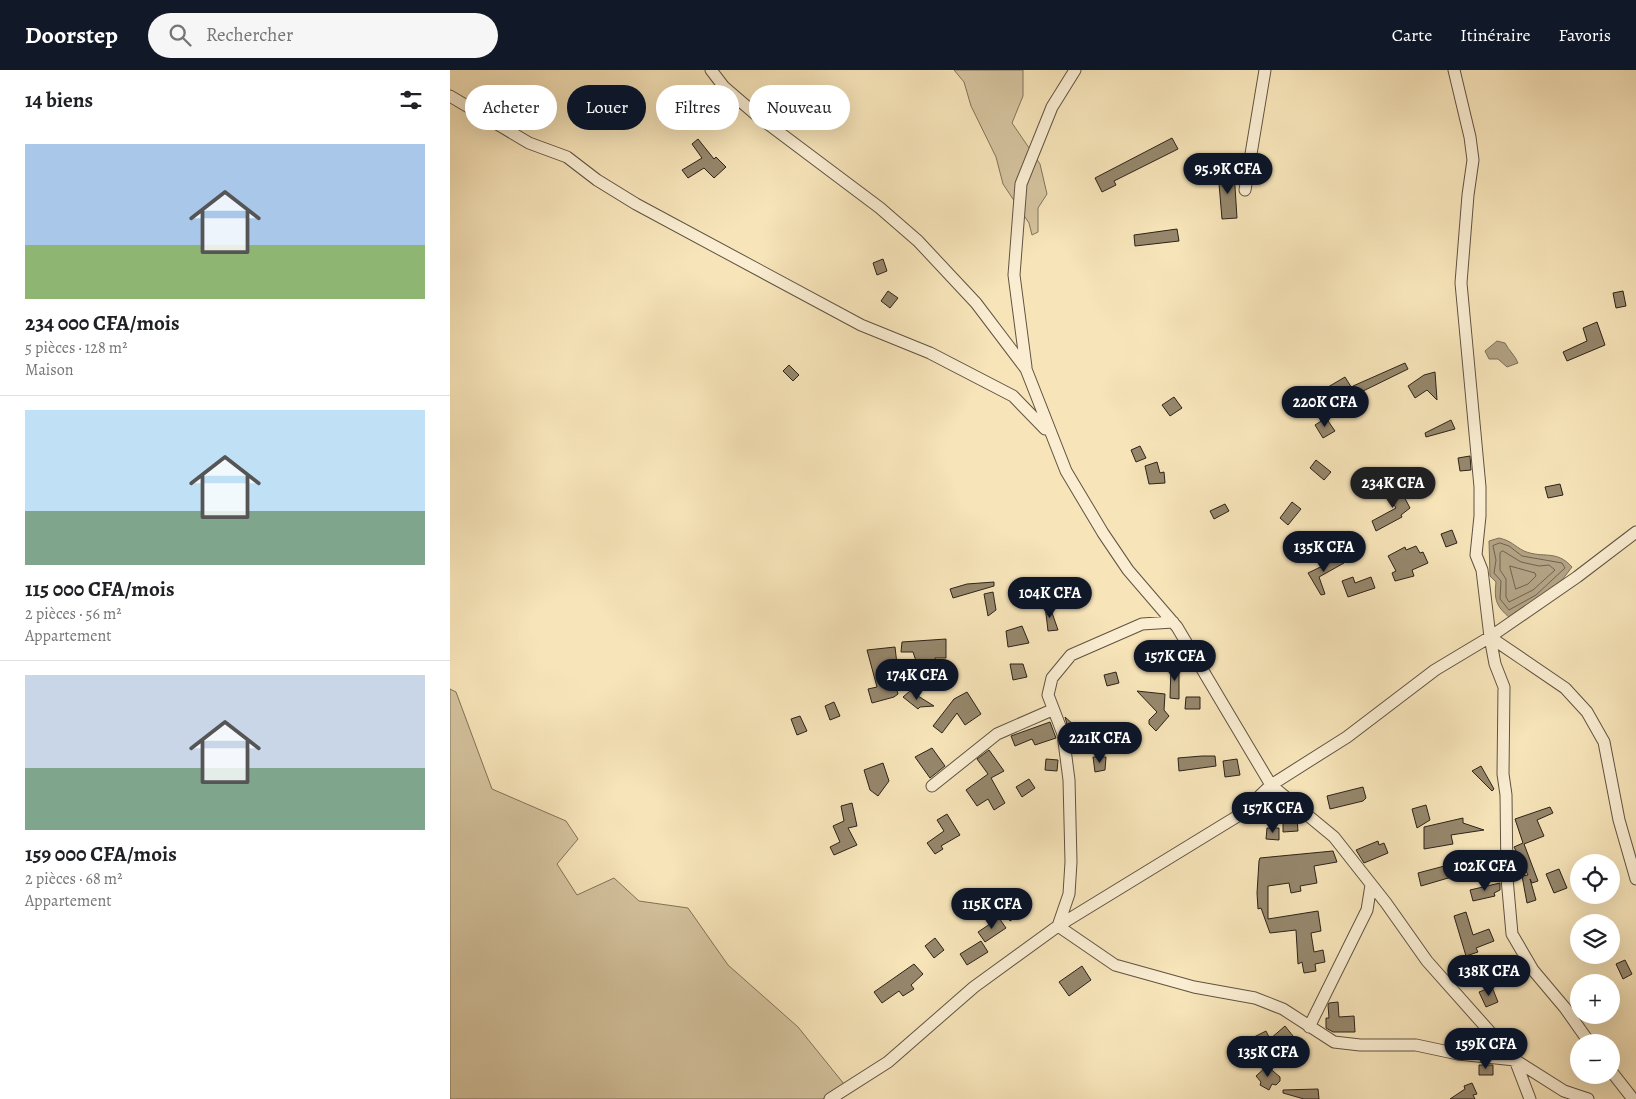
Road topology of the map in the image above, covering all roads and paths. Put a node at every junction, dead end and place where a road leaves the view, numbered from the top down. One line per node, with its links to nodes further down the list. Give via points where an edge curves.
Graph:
1 (711, 70): 7 (street, via 724,87 760,118 880,208 918,241 976,303)
2 (1075, 70): 7 (street, via 1052,107 1021,184 1014,275)
3 (1265, 70): 6 (street)
4 (1454, 70): 11 (street, via 1473,160 1461,283 1480,481 1476,555 1482,570)
5 (450, 96): 8 (street, via 528,143 567,157 636,204 861,325 930,353 1013,396)
6 (1245, 190)
7 (1026, 369): 8 (street)
8 (1051, 437): 10 (street, via 1066,471 1103,533 1128,570)
9 (1636, 532): 11 (street)
10 (1173, 622): 12 (street, via 1142,624 1070,655 1052,678 1048,695); 14 (street)
11 (1490, 637): 14 (street, via 1436,670 1347,737); 15 (street, via 1565,688 1591,720 1604,742 1619,820); 19 (street, via 1504,687 1502,774 1506,795 1507,878 1512,934 1532,970)
12 (1052, 710): 13 (street, via 997,734); 17 (street, via 1063,734 1069,780 1071,842 1069,894)
13 (932, 786)
14 (1271, 786): 16 (street, via 1334,838); 17 (street, via 1241,814)
15 (1636, 879)
16 (1371, 885): 18 (street, via 1367,910); 20 (street, via 1427,961)
17 (1058, 926): 18 (street, via 1115,966 1194,987 1253,997 1283,1009); 23 (street, via 974,987 888,1062)
18 (1309, 1027): 20 (street, via 1334,1042 1416,1045 1458,1054)
19 (1583, 1034)
20 (1515, 1060): 22 (street); 24 (street)
21 (1620, 1082): 27 (street)
22 (1564, 1091): 25 (street); 26 (street)
23 (830, 1099)
24 (1530, 1099)
25 (1574, 1099)
26 (1588, 1099)
27 (1634, 1099)

